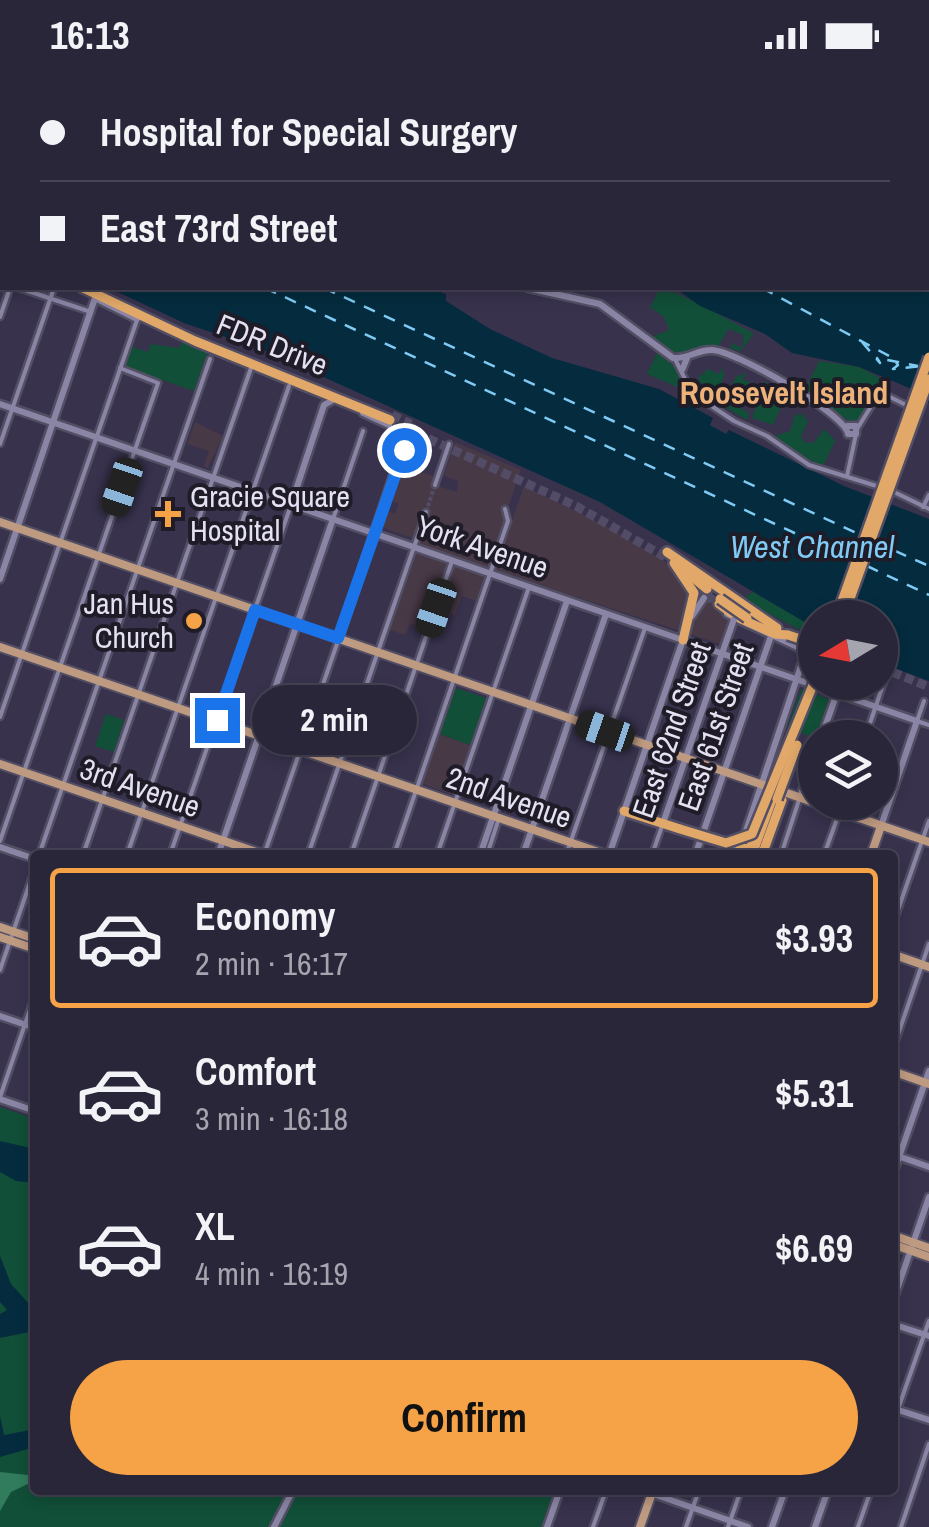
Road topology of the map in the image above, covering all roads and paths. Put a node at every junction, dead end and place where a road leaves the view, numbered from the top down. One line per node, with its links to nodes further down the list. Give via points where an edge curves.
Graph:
1 (9, 290): 9 (street)
2 (25, 290): 7 (street)
3 (53, 290): 7 (street)
4 (87, 290): 11 (highway, FDR Drive)
5 (537, 290): 12 (main road, via 600,304)
6 (96, 293): 8 (main road); 10 (main road); 26 (highway, FDR Drive)
7 (51, 298): 8 (street); 24 (street)
8 (91, 312): 27 (main road)
9 (0, 318)
10 (137, 319): 11 (highway); 16 (street)
11 (195, 341): 21 (highway, FDR Drive)
12 (675, 358): 13 (main road); 18 (street)
13 (687, 358): 18 (main road); 30 (main road, via 717,351 806,395)
14 (210, 359): 35 (street)
15 (929, 360): 63 (highway, bridge)
16 (120, 368): 31 (street); 34 (street, via 158,383)
17 (251, 368): 37 (street)
18 (682, 370): 36 (street, via 692,393 728,417 809,465)
19 (929, 376): 64 (highway, bridge)
20 (289, 386): 39 (street)
21 (314, 389): 22 (highway); 26 (highway, FDR Drive)
22 (331, 400): 26 (main road, FDR Drive); 41 (main road)
23 (0, 404): 24 (main road, York Avenue)
24 (12, 408): 27 (main road, York Avenue); 32 (street)
25 (929, 414): 30 (street, via 881,392)
26 (390, 420)
27 (54, 423): 31 (main road, York Avenue); 47 (main road)
28 (363, 431): 45 (street)
29 (412, 431): 48 (main road)
30 (857, 431): 36 (street)
31 (96, 438): 34 (main road, York Avenue); 49 (street)
32 (0, 444)
33 (449, 444): 38 (street)
34 (135, 451): 35 (main road, York Avenue); 51 (street)
35 (174, 465): 37 (main road, York Avenue); 55 (street)
36 (847, 476): 42 (street)
37 (213, 478): 39 (main road, York Avenue); 58 (street)
38 (436, 485)
39 (252, 492): 41 (main road, York Avenue); 61 (street)
40 (929, 495): 42 (street)
41 (291, 505): 45 (main road, York Avenue); 65 (street)
42 (926, 508)
43 (505, 509): 56 (street, via 508,522)
44 (425, 514): 50 (street)
45 (333, 519): 48 (main road, York Avenue); 69 (main road)
46 (0, 522): 47 (main road)
47 (18, 528): 49 (main road); 57 (main road)
48 (375, 534): 50 (main road, York Avenue); 72 (main road)
49 (60, 542): 51 (main road); 79 (street)
50 (414, 547): 53 (main road, York Avenue); 77 (street)
51 (98, 556): 55 (main road); 82 (street)
52 (669, 557): 54 (highway); 60 (highway); 73 (highway, via 694,592)
53 (452, 560): 56 (main road, York Avenue); 80 (street)
54 (686, 564): 60 (highway); 71 (highway)
55 (138, 570): 58 (main road); 85 (street)
56 (491, 574): 59 (main road, York Avenue); 83 (street)
57 (0, 580)
58 (176, 583): 61 (main road); 87 (street)
59 (529, 587): 62 (main road, York Avenue); 86 (street)
60 (707, 591): 67 (highway)
61 (216, 596): 65 (main road); 97 (street)
62 (568, 600): 66 (main road, York Avenue); 95 (main road)
63 (845, 600)
64 (846, 600)
65 (255, 610): 69 (main road); 100 (street)
66 (606, 614): 70 (main road, York Avenue); 99 (main road)
67 (693, 614): 73 (main road)
68 (738, 617): 68 (highway, bridge, via 719,601); 71 (highway); 78 (main road, East 62nd Street)
69 (297, 624): 72 (main road); 105 (main road)
70 (645, 627): 73 (main road, York Avenue); 104 (street)
71 (773, 632): 74 (highway, bridge); 75 (main road); 81 (main road, East 61st Street)
72 (338, 638): 77 (main road); 107 (street)
73 (682, 640): 78 (main road, York Avenue); 106 (main road)
74 (798, 642)
75 (798, 642)
76 (0, 647): 79 (main road, 2nd Avenue)
77 (378, 652): 80 (main road); 110 (street)
78 (722, 653): 81 (main road, York Avenue); 108 (main road, East 62nd Street)
79 (22, 654): 82 (main road, 2nd Avenue); 98 (street)
80 (416, 665): 83 (main road); 113 (street)
81 (760, 666): 84 (main road, York Avenue); 112 (main road, East 61st Street)
82 (60, 668): 85 (main road, 2nd Avenue); 111 (street)
83 (455, 678): 86 (main road); 116 (street)
84 (798, 680): 114 (main road)
85 (99, 681): 87 (main road, 2nd Avenue); 115 (street)
86 (493, 691): 95 (main road); 120 (street)
87 (138, 694): 97 (main road, 2nd Avenue); 119 (street)
88 (808, 700): 117 (highway, bridge)
89 (809, 700): 117 (highway, bridge)
90 (809, 700): 128 (highway, bridge, via 752,834 726,843)
91 (810, 700): 156 (highway, bridge)
92 (858, 700): 96 (main road, York Avenue)
93 (877, 700): 96 (street)
94 (924, 701): 102 (street)
95 (532, 705): 99 (main road); 124 (main road)
96 (876, 706): 101 (street); 102 (main road, York Avenue)
97 (178, 707): 100 (main road, 2nd Avenue); 123 (street)
98 (0, 718)
99 (570, 719): 104 (main road); 131 (main road)
100 (217, 720): 105 (main road, 2nd Avenue); 129 (street)
101 (871, 720)
102 (917, 720): 103 (street); 130 (main road)
103 (929, 724)
104 (609, 732): 106 (main road); 134 (street)
105 (258, 736): 107 (main road, 2nd Avenue); 132 (main road)
106 (647, 744): 108 (main road); 122 (main road)
107 (300, 750): 110 (main road, 2nd Avenue); 142 (street)
108 (686, 758): 112 (main road); 128 (main road, East 62nd Street)
109 (0, 764): 111 (main road, 3rd Avenue)
110 (339, 764): 113 (main road, 2nd Avenue); 143 (street)
111 (24, 772): 115 (main road, 3rd Avenue); 135 (street)
112 (724, 772): 114 (main road); 153 (main road, East 61st Street)
113 (378, 776): 116 (main road, 2nd Avenue); 144 (street)
114 (762, 784): 118 (main road); 154 (main road)
115 (64, 785): 119 (main road, 3rd Avenue); 136 (street)
116 (416, 789): 120 (main road, 2nd Avenue); 145 (street)
117 (773, 797): 154 (highway, via 752,845); 155 (highway)
118 (798, 797)
119 (102, 798): 123 (main road, 3rd Avenue); 137 (street)
120 (455, 803): 124 (main road, 2nd Avenue); 146 (street)
121 (798, 804): 157 (street)
122 (624, 811): 128 (highway); 151 (main road)
123 (142, 812): 129 (main road, 3rd Avenue); 138 (street)
124 (496, 817): 131 (main road, 2nd Avenue); 147 (main road)
125 (836, 820): 158 (street)
126 (868, 820): 130 (main road)
127 (929, 821): 133 (street)
128 (663, 823): 152 (street, East 62nd Street)
129 (181, 825): 132 (main road, 3rd Avenue); 139 (street)
130 (881, 826): 133 (main road); 159 (main road)
131 (532, 830): 134 (main road, 2nd Avenue); 148 (main road)
132 (223, 840): 140 (main road); 141 (main road, 3rd Avenue)
133 (926, 841): 162 (street)
134 (570, 843): 149 (street); 150 (main road, 2nd Avenue)
135 (0, 844): 160 (main road)
136 (40, 850)
137 (85, 850)
138 (129, 850)
139 (172, 850)
140 (220, 850)
141 (250, 850)
142 (266, 850)
143 (310, 850)
144 (353, 850)
145 (396, 850)
146 (439, 850)
147 (486, 850)
148 (525, 850)
149 (568, 850)
150 (592, 850)
151 (610, 850)
152 (654, 850)
153 (697, 850)
154 (736, 850)
155 (758, 850)
156 (759, 850)
157 (783, 850)
158 (826, 850)
159 (873, 850)
160 (30, 855)
161 (30, 883): 164 (street)
162 (898, 912)
163 (0, 927): 164 (main road)
164 (12, 936): 165 (main road); 166 (main road); 168 (main road); 171 (street)
165 (0, 937)
166 (30, 938)
167 (929, 944): 170 (street)
168 (30, 946)
169 (898, 956): 170 (main road)
170 (926, 966): 176 (street)
171 (0, 970)
172 (30, 1010): 174 (street)
173 (0, 1016): 174 (main road)
174 (25, 1024): 175 (main road); 180 (street)
175 (30, 1026)
176 (898, 1037)
177 (929, 1071): 179 (main road)
178 (898, 1074): 179 (main road)
179 (927, 1083): 182 (main road)
180 (0, 1098): 181 (main road)
181 (30, 1110)
182 (898, 1151)
183 (898, 1157): 184 (main road)
184 (929, 1167)
185 (929, 1196): 188 (main road)
186 (898, 1238): 188 (main road)
187 (898, 1245): 188 (main road)
188 (912, 1246): 189 (main road); 190 (main road); 191 (main road)
189 (929, 1248)
190 (929, 1256)
191 (898, 1287)
192 (929, 1321): 194 (street)
193 (898, 1326): 194 (main road)
194 (927, 1336): 195 (street)
195 (898, 1402)
196 (898, 1410): 197 (main road)
197 (929, 1420)
198 (929, 1444): 220 (street)
199 (290, 1495): 211 (main road)
200 (558, 1495): 212 (main road)
201 (604, 1495): 213 (street)
202 (648, 1495): 214 (main road)
203 (659, 1495): 209 (main road)
204 (697, 1495): 209 (street)
205 (739, 1495): 210 (street)
206 (783, 1495): 217 (main road)
207 (826, 1495): 218 (main road)
208 (868, 1495): 219 (street)
209 (693, 1508): 210 (main road); 215 (street)
210 (729, 1524): 216 (main road)
211 (274, 1527)
212 (547, 1527)
213 (593, 1527)
214 (640, 1527)
215 (686, 1527)
216 (748, 1527)
217 (772, 1527)
218 (815, 1527)
219 (858, 1527)
220 (901, 1527)

